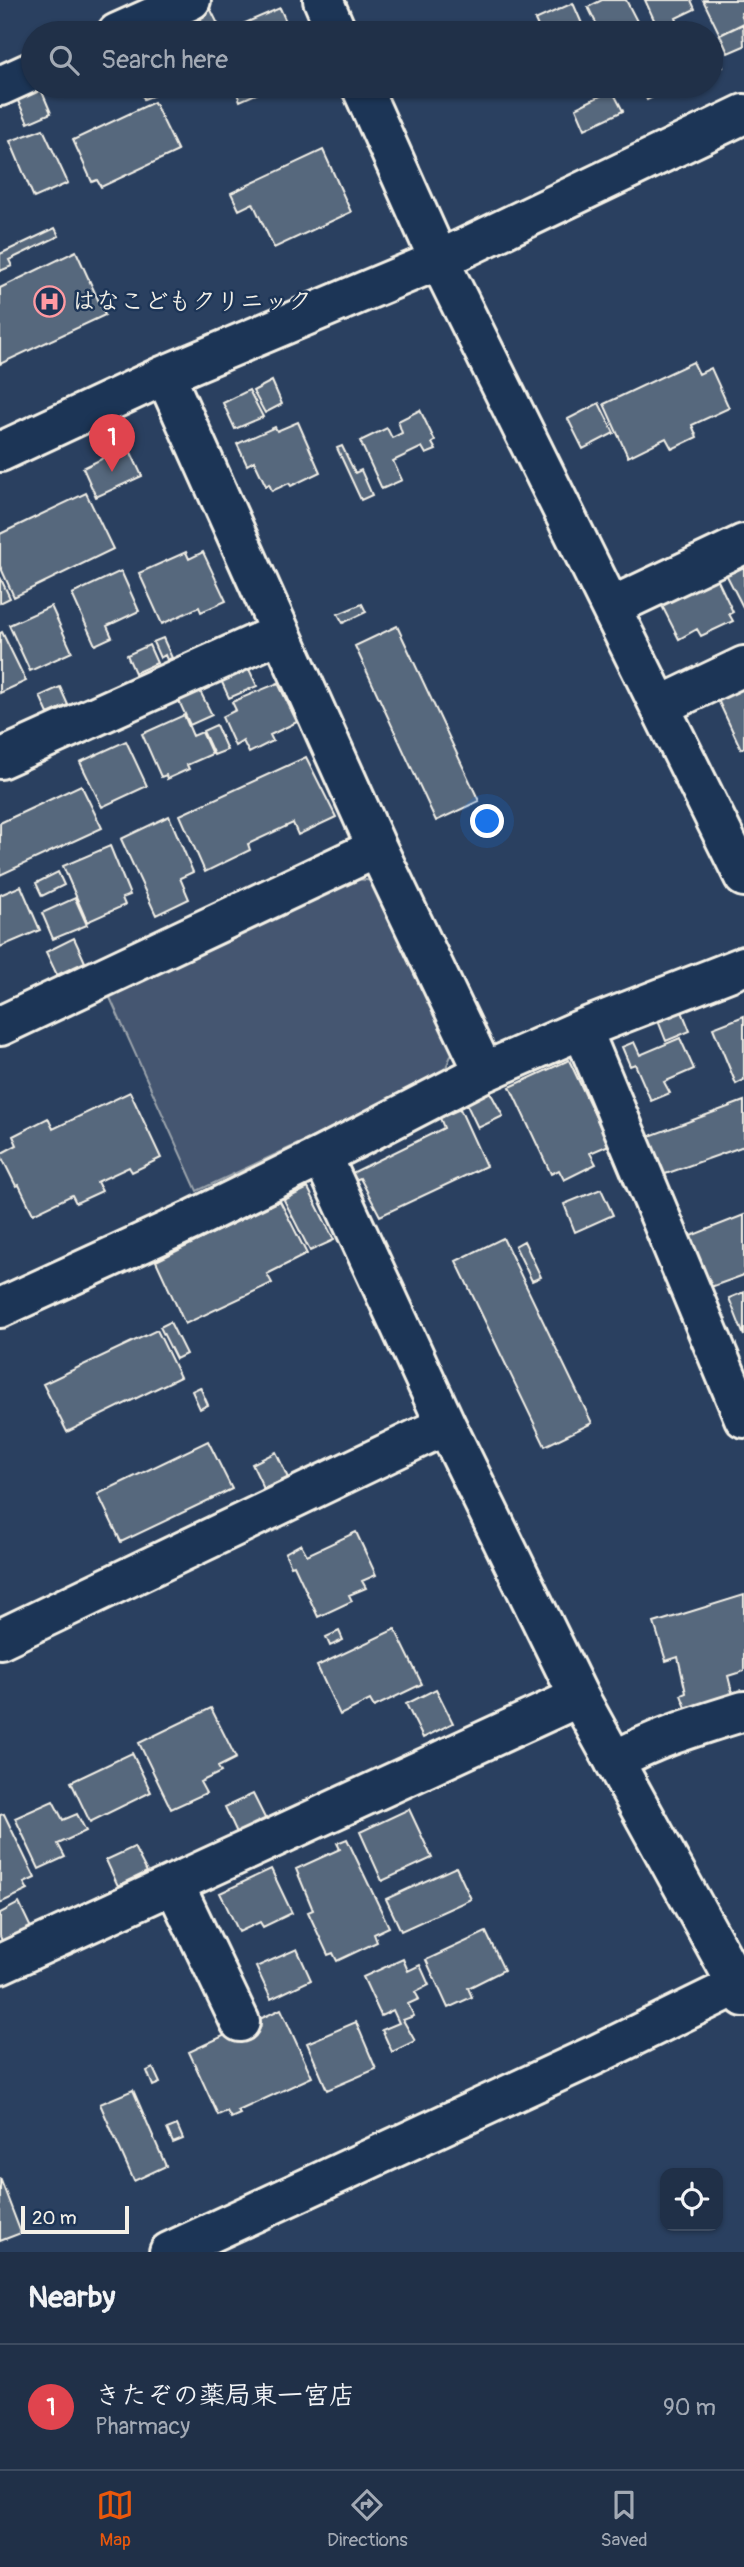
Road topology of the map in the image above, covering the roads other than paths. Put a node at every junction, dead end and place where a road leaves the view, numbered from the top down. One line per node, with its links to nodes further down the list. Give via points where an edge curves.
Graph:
1 (191, 0): 3 (street)
2 (323, 0): 4 (street)
3 (144, 21)
4 (332, 21)
5 (21, 76): 6 (street)
6 (0, 86)
7 (366, 98): 9 (street)
8 (744, 114): 9 (street)
9 (439, 260): 10 (street); 13 (street)
10 (165, 375): 11 (street); 14 (street)
11 (0, 452)
12 (744, 544): 13 (street)
13 (611, 607): 16 (street)
14 (280, 633): 17 (street); 18 (street)
15 (744, 666): 16 (street)
16 (660, 706): 19 (street)
17 (0, 759)
18 (377, 848): 21 (street); 23 (street)
19 (744, 877)
20 (744, 966): 22 (street)
21 (0, 1026)
22 (582, 1029): 23 (street); 26 (street)
23 (484, 1072): 24 (street)
24 (322, 1156): 25 (street); 27 (street)
25 (0, 1308)
26 (744, 1418)
27 (446, 1424): 28 (street); 29 (street)
28 (0, 1639)
29 (579, 1697): 31 (street); 32 (street)
30 (744, 1711): 31 (street, via 637,1748)
31 (614, 1761): 34 (street)
32 (174, 1884): 33 (street); 35 (street)
33 (0, 1964)
34 (742, 1988): 36 (street)
35 (240, 2022)
36 (169, 2252)

